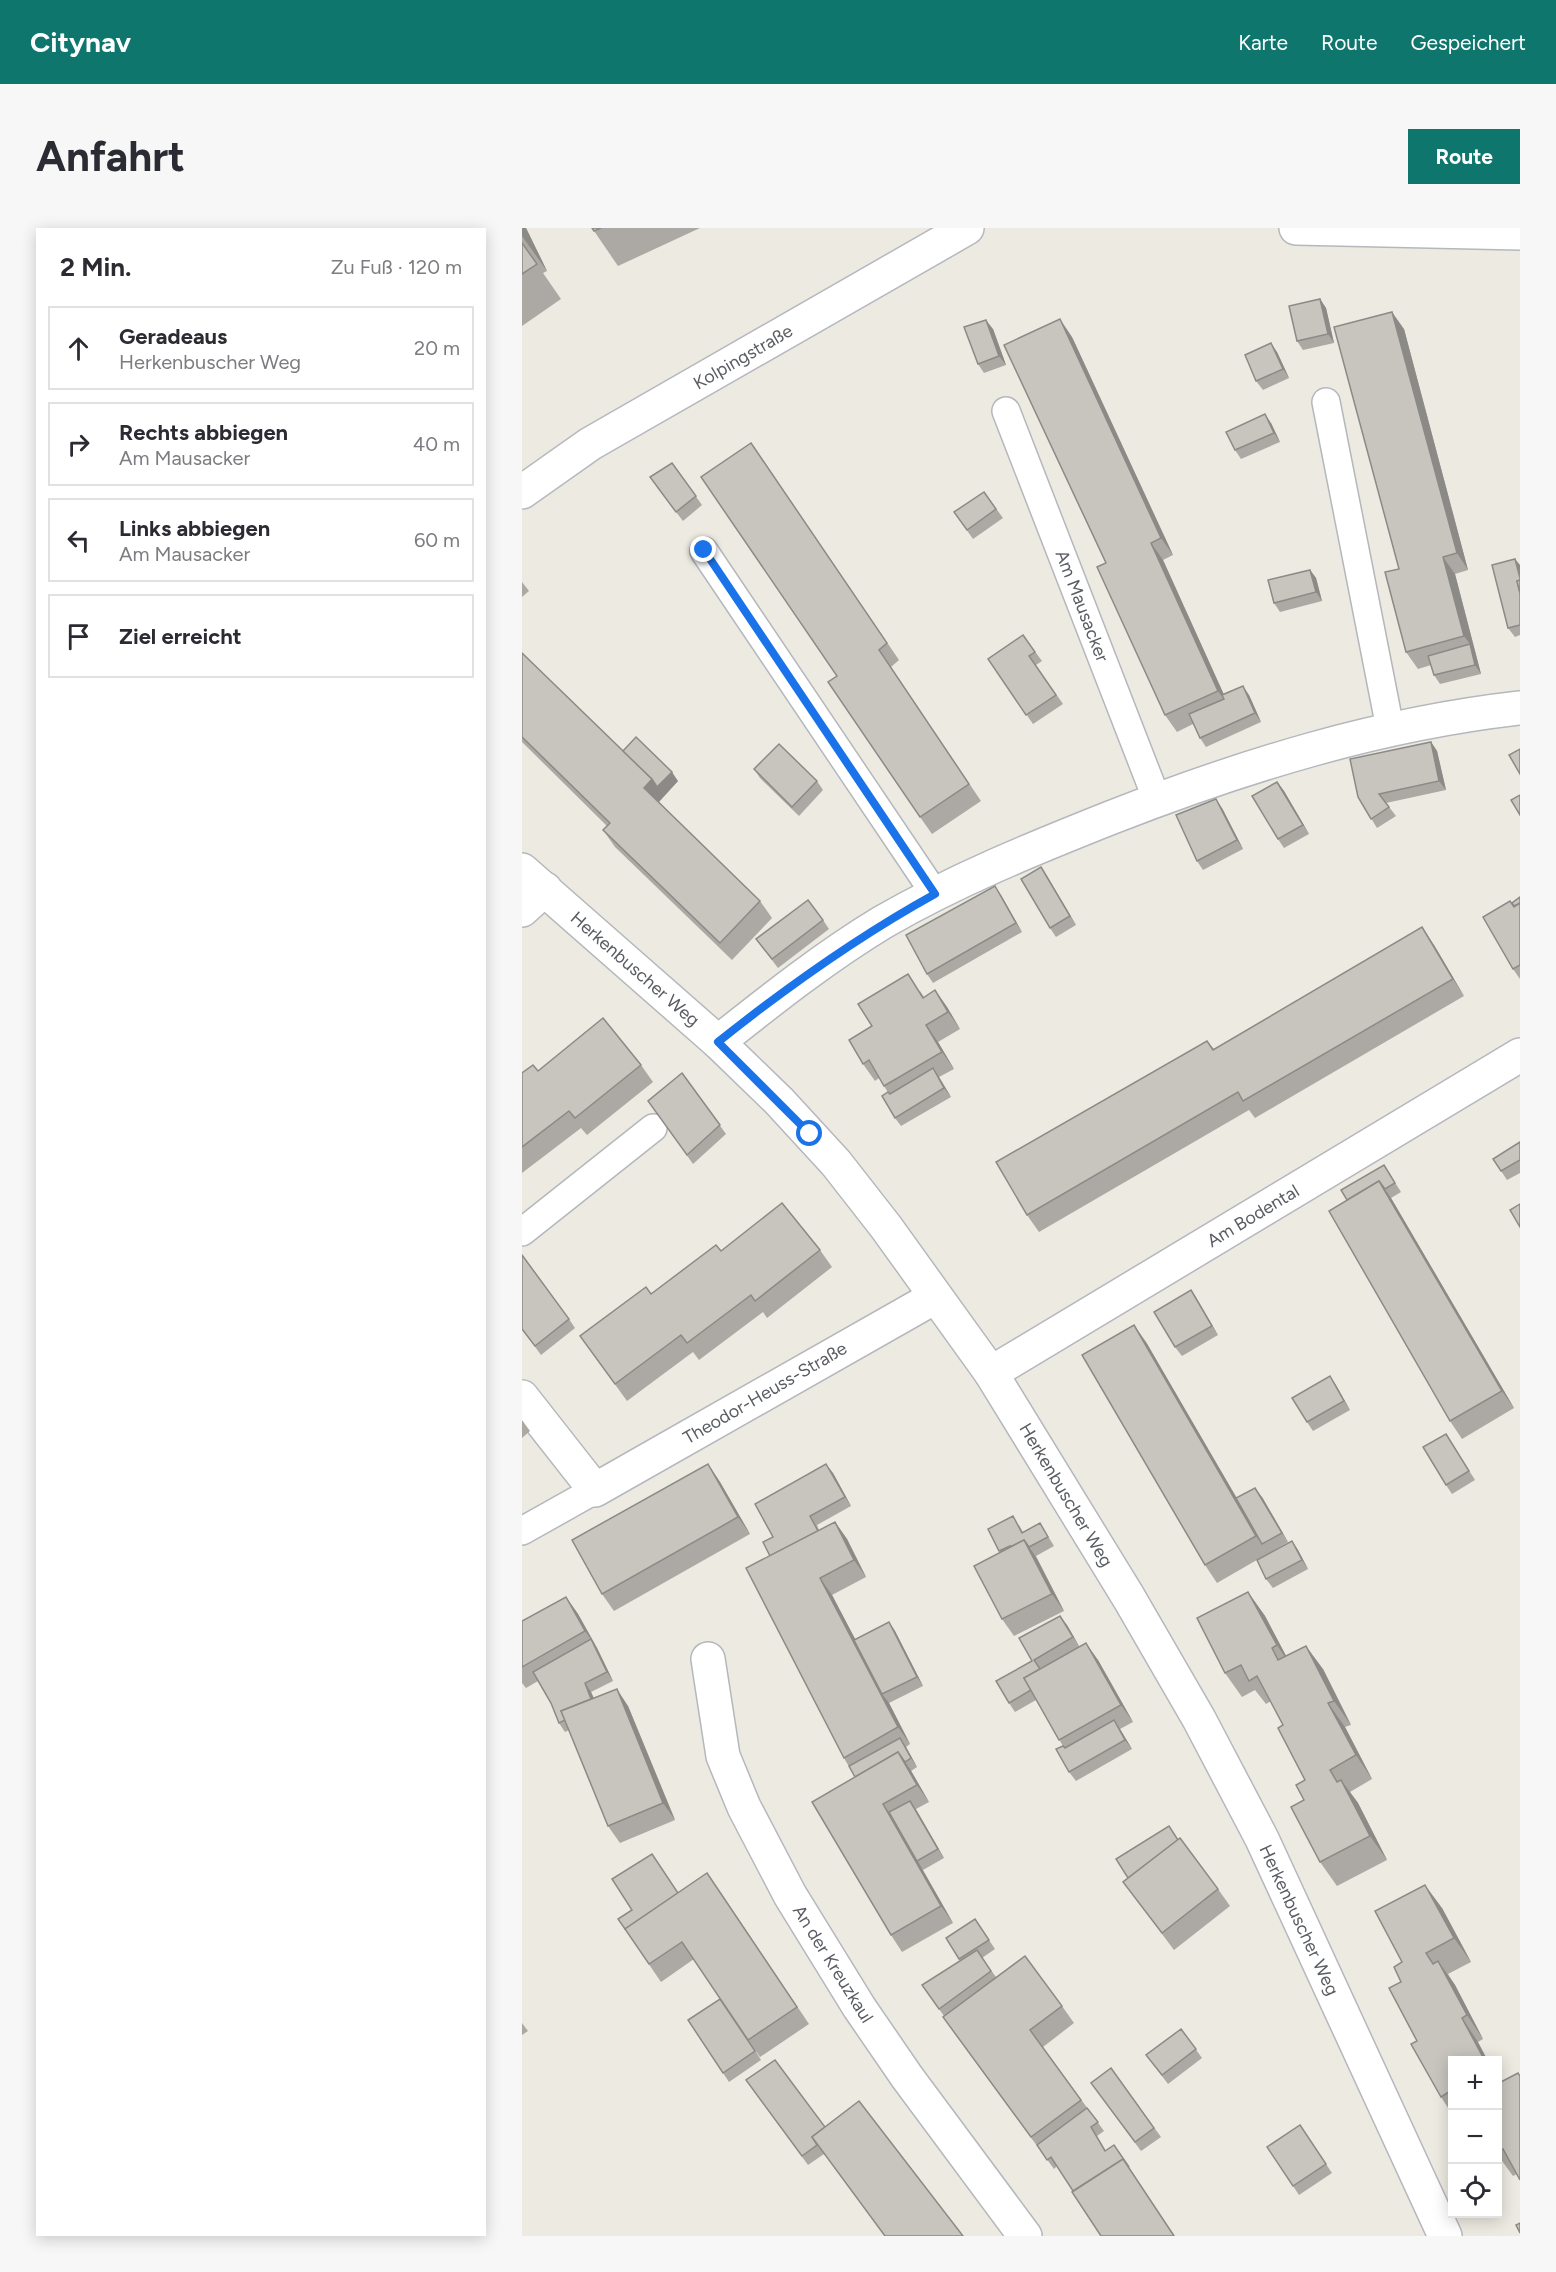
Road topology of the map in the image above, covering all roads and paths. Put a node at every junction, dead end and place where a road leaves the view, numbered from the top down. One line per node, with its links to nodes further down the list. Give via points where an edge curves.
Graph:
1 (967, 228): 6 (street, Kolpingstraße, via 590,444)
2 (1296, 228): 3 (street)
3 (1520, 233)
4 (1326, 402): 9 (lane)
5 (1006, 411): 10 (lane, Am Mausacker)
6 (522, 492)
7 (704, 550): 12 (lane)
8 (1520, 708): 9 (street)
9 (1390, 728): 10 (street, via 1268,761)
10 (1157, 800): 12 (street, via 1032,849)
11 (530, 890): 13 (street, Herkenbuscher Weg)
12 (935, 894): 13 (street, via 829,959)
13 (718, 1042): 17 (street, Herkenbuscher Weg, via 836,1163)
14 (1518, 1061): 18 (street, Am Bodental)
15 (653, 1128): 16 (lane)
16 (522, 1232)
17 (935, 1296): 18 (street, Herkenbuscher Weg); 20 (street, Theodor-Heuss-Straße)
18 (991, 1372): 24 (street, Herkenbuscher Weg, via 1129,1598 1215,1749 1262,1839)
19 (522, 1397): 20 (street)
20 (595, 1490): 21 (lane, Theodor-Heuss-Straße)
21 (522, 1531)
22 (708, 1659): 23 (street, An der Kreuzkaul, via 723,1756 744,1807 790,1895 907,2077)
23 (1025, 2236)
24 (1445, 2236)

